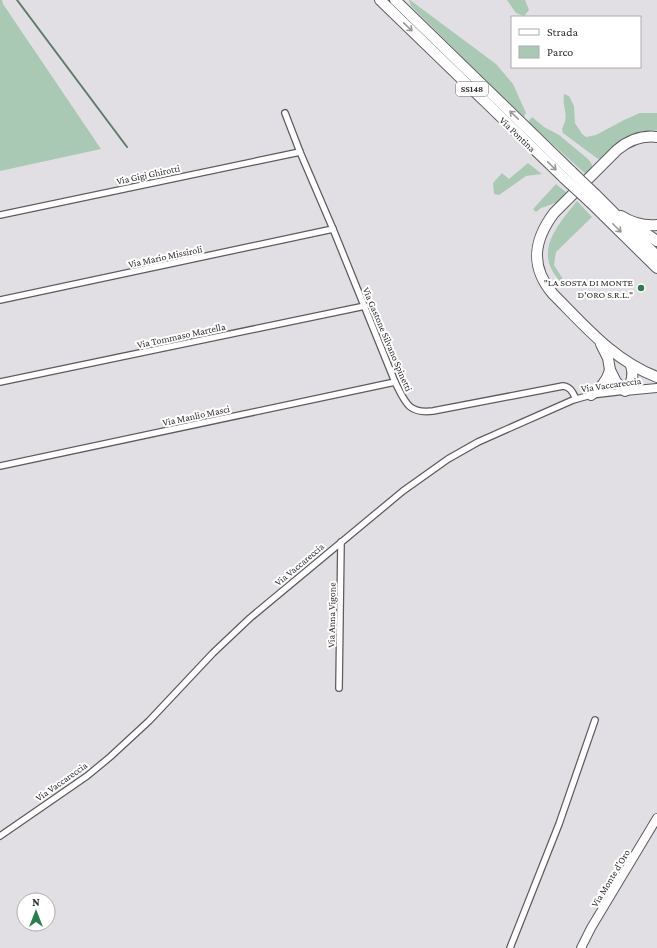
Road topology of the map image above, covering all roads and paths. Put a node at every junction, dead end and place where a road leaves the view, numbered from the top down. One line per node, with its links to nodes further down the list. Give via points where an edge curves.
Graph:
1 (380, 0): 6 (highway, Via Pontina / SS148, one-way to 6)
2 (395, 0): 6 (highway, Via Pontina / SS148, one-way to 2)
3 (285, 112): 5 (street, Via Gastone Silvano Spinetti)
4 (657, 137): 17 (highway, via 637,138 617,150 554,213 539,238 537,260 545,283)
5 (300, 152): 8 (street, Via Gigi Ghirotti); 11 (street, Via Gastone Silvano Spinetti)
6 (568, 175): 7 (highway, Via Pontina / SS148, bridge)
7 (592, 198): 9 (highway); 13 (highway, Via Pontina / SS148); 14 (highway, Via Pontina / SS148, one-way to 14)
8 (0, 214)
9 (627, 220): 10 (highway); 12 (highway)
10 (657, 225)
11 (333, 229): 15 (street, Via Mario Missiroli); 16 (street, Via Gastone Silvano Spinetti)
12 (657, 241)
13 (657, 256)
14 (657, 268)
15 (0, 300)
16 (365, 306): 21 (street, Via Tommaso Martella); 22 (street, Via Gastone Silvano Spinetti)
17 (601, 342): 18 (highway); 19 (highway)
18 (631, 365): 20 (highway); 24 (highway, via 632,379)
19 (610, 370): 24 (highway, via 616,382); 25 (highway, via 604,384)
20 (657, 377)
21 (0, 382)
22 (396, 382): 26 (street, Via Gastone Silvano Spinetti, via 407,404 423,412 564,386 571,389); 27 (street, Via Manlio Masci)
23 (657, 388): 24 (street, Via Vaccareccia)
24 (625, 391): 25 (street, Via Vaccareccia)
25 (591, 395): 26 (street, Via Vaccareccia)
26 (576, 399): 28 (street, Via Vaccareccia, via 456,454 407,488)
27 (0, 466)
28 (341, 542): 29 (street, Via Anna Vigone); 32 (street, Via Vaccareccia, via 234,632 110,757 87,776)
29 (339, 688)
30 (596, 720): 33 (street, via 559,824)
31 (657, 818): 34 (street, Via Monte d'Oro)
32 (0, 836)
33 (510, 948)
34 (581, 948)

